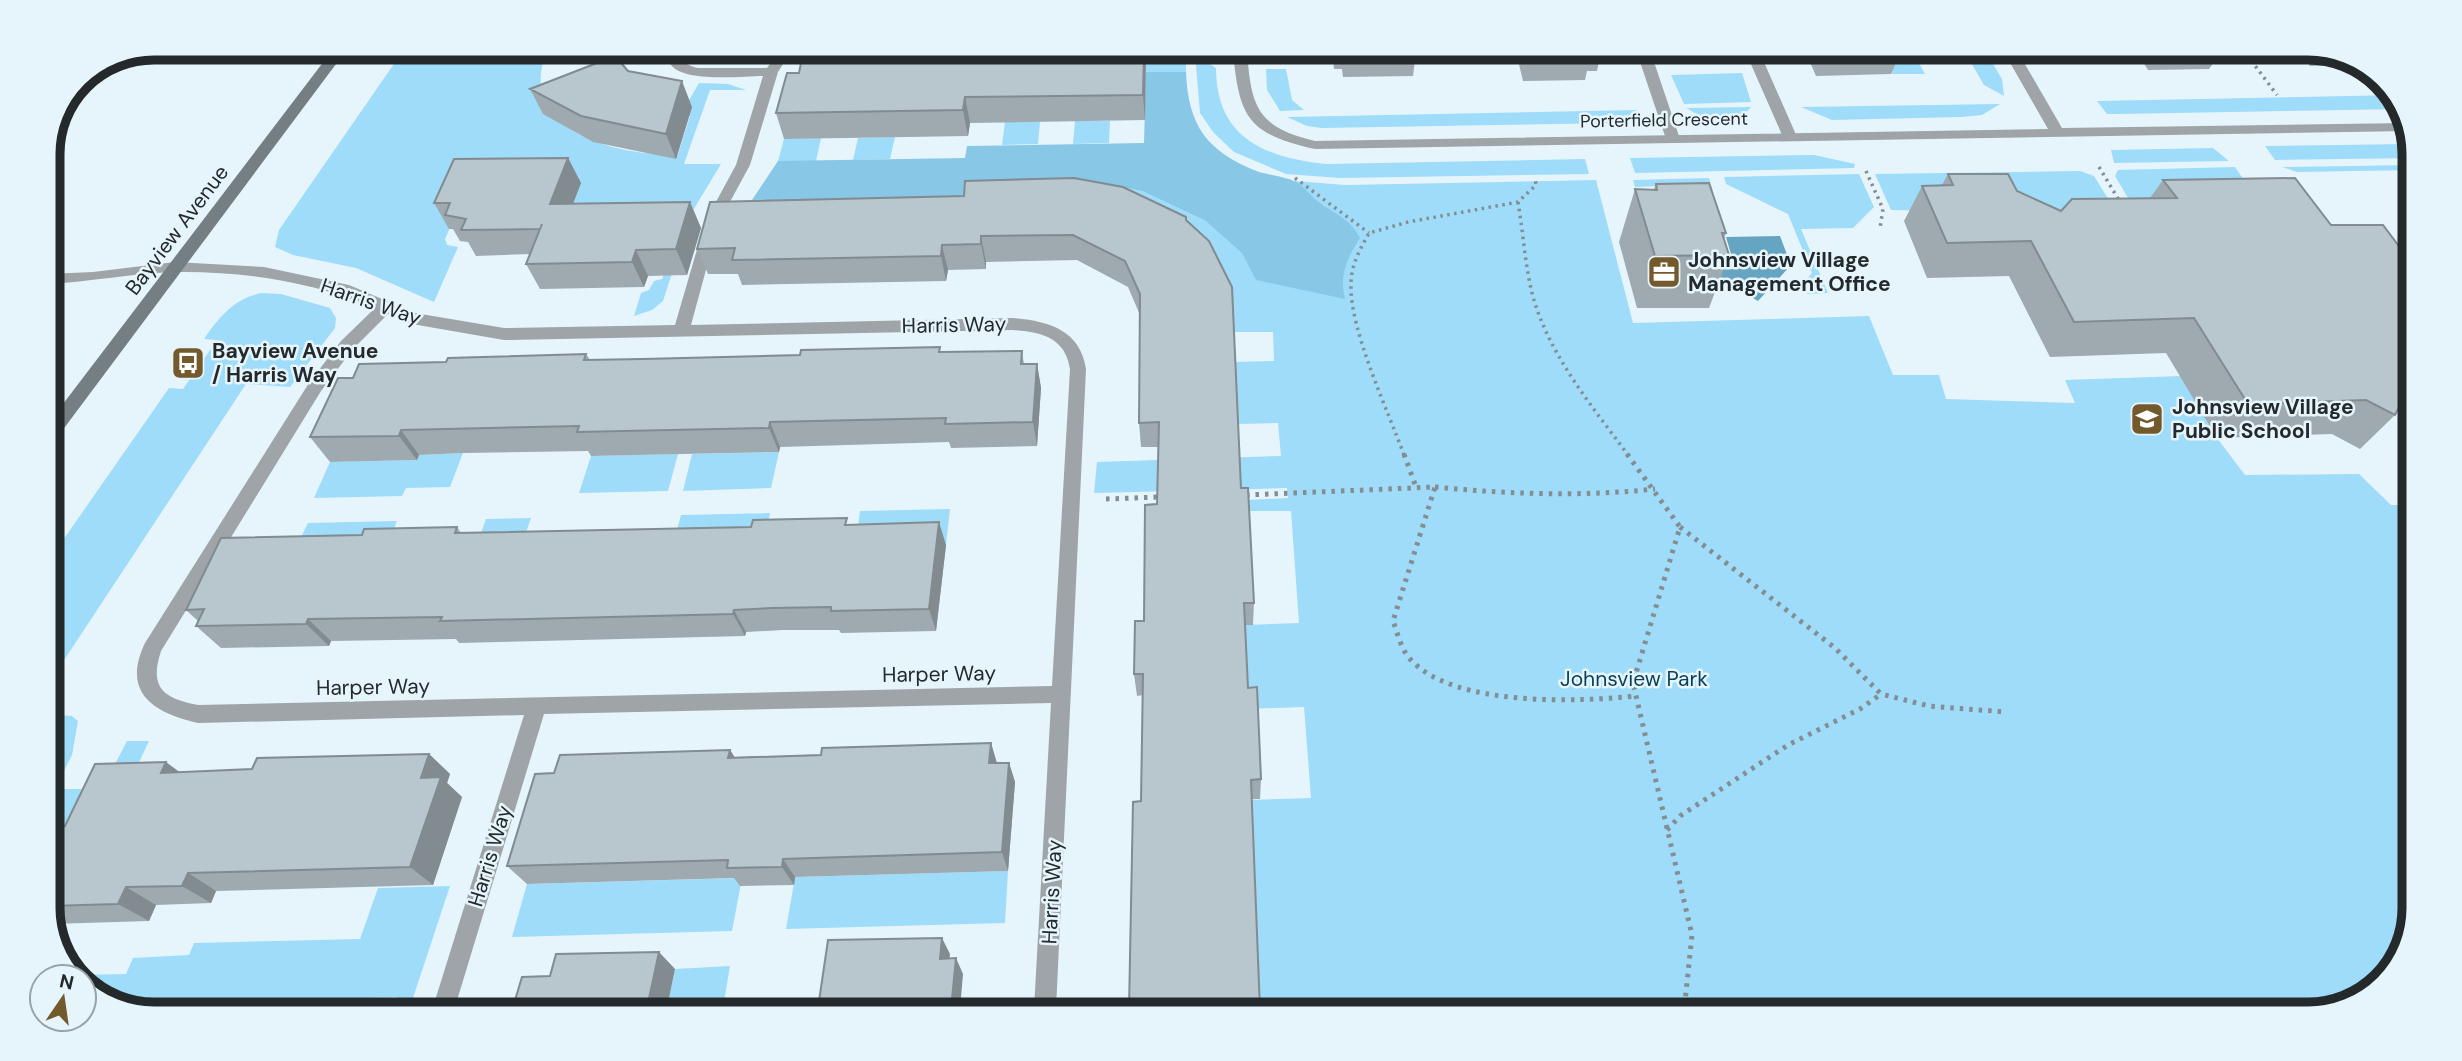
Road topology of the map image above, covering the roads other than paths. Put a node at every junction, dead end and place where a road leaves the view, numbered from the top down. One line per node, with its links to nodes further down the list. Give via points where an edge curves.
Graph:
1 (332, 60): 13 (main road, Bayview Avenue)
2 (676, 60): 8 (street, via 690,71)
3 (779, 60): 8 (street)
4 (1240, 60): 12 (street, Porterfield Crescent, via 1248,109 1271,130 1305,143)
5 (1646, 60): 12 (street)
6 (1756, 60): 11 (street)
7 (2016, 60): 10 (street)
8 (771, 72): 16 (street, via 743,165 712,222)
9 (2399, 127): 10 (street, Porterfield Crescent)
10 (2059, 133): 11 (street, Porterfield Crescent)
11 (1790, 137): 12 (street, Porterfield Crescent)
12 (1674, 139)
13 (175, 267): 14 (street, Harris Way); 15 (street, Harris Way, via 277,274 344,289); 17 (main road, Bayview Avenue)
14 (60, 279)
15 (385, 308): 16 (street, Harris Way, via 486,333); 19 (street, Harper Way, via 346,345 315,387 152,649 146,664 148,686 153,696 172,709 198,714)
16 (681, 331): 18 (street, Harris Way, via 1012,324 1052,330 1070,343 1078,359)
17 (60, 421)
18 (1062, 694): 19 (street, Harper Way); 21 (street, Harris Way)
19 (537, 705): 20 (street, Harris Way)
20 (446, 1002)
21 (1045, 1002)

